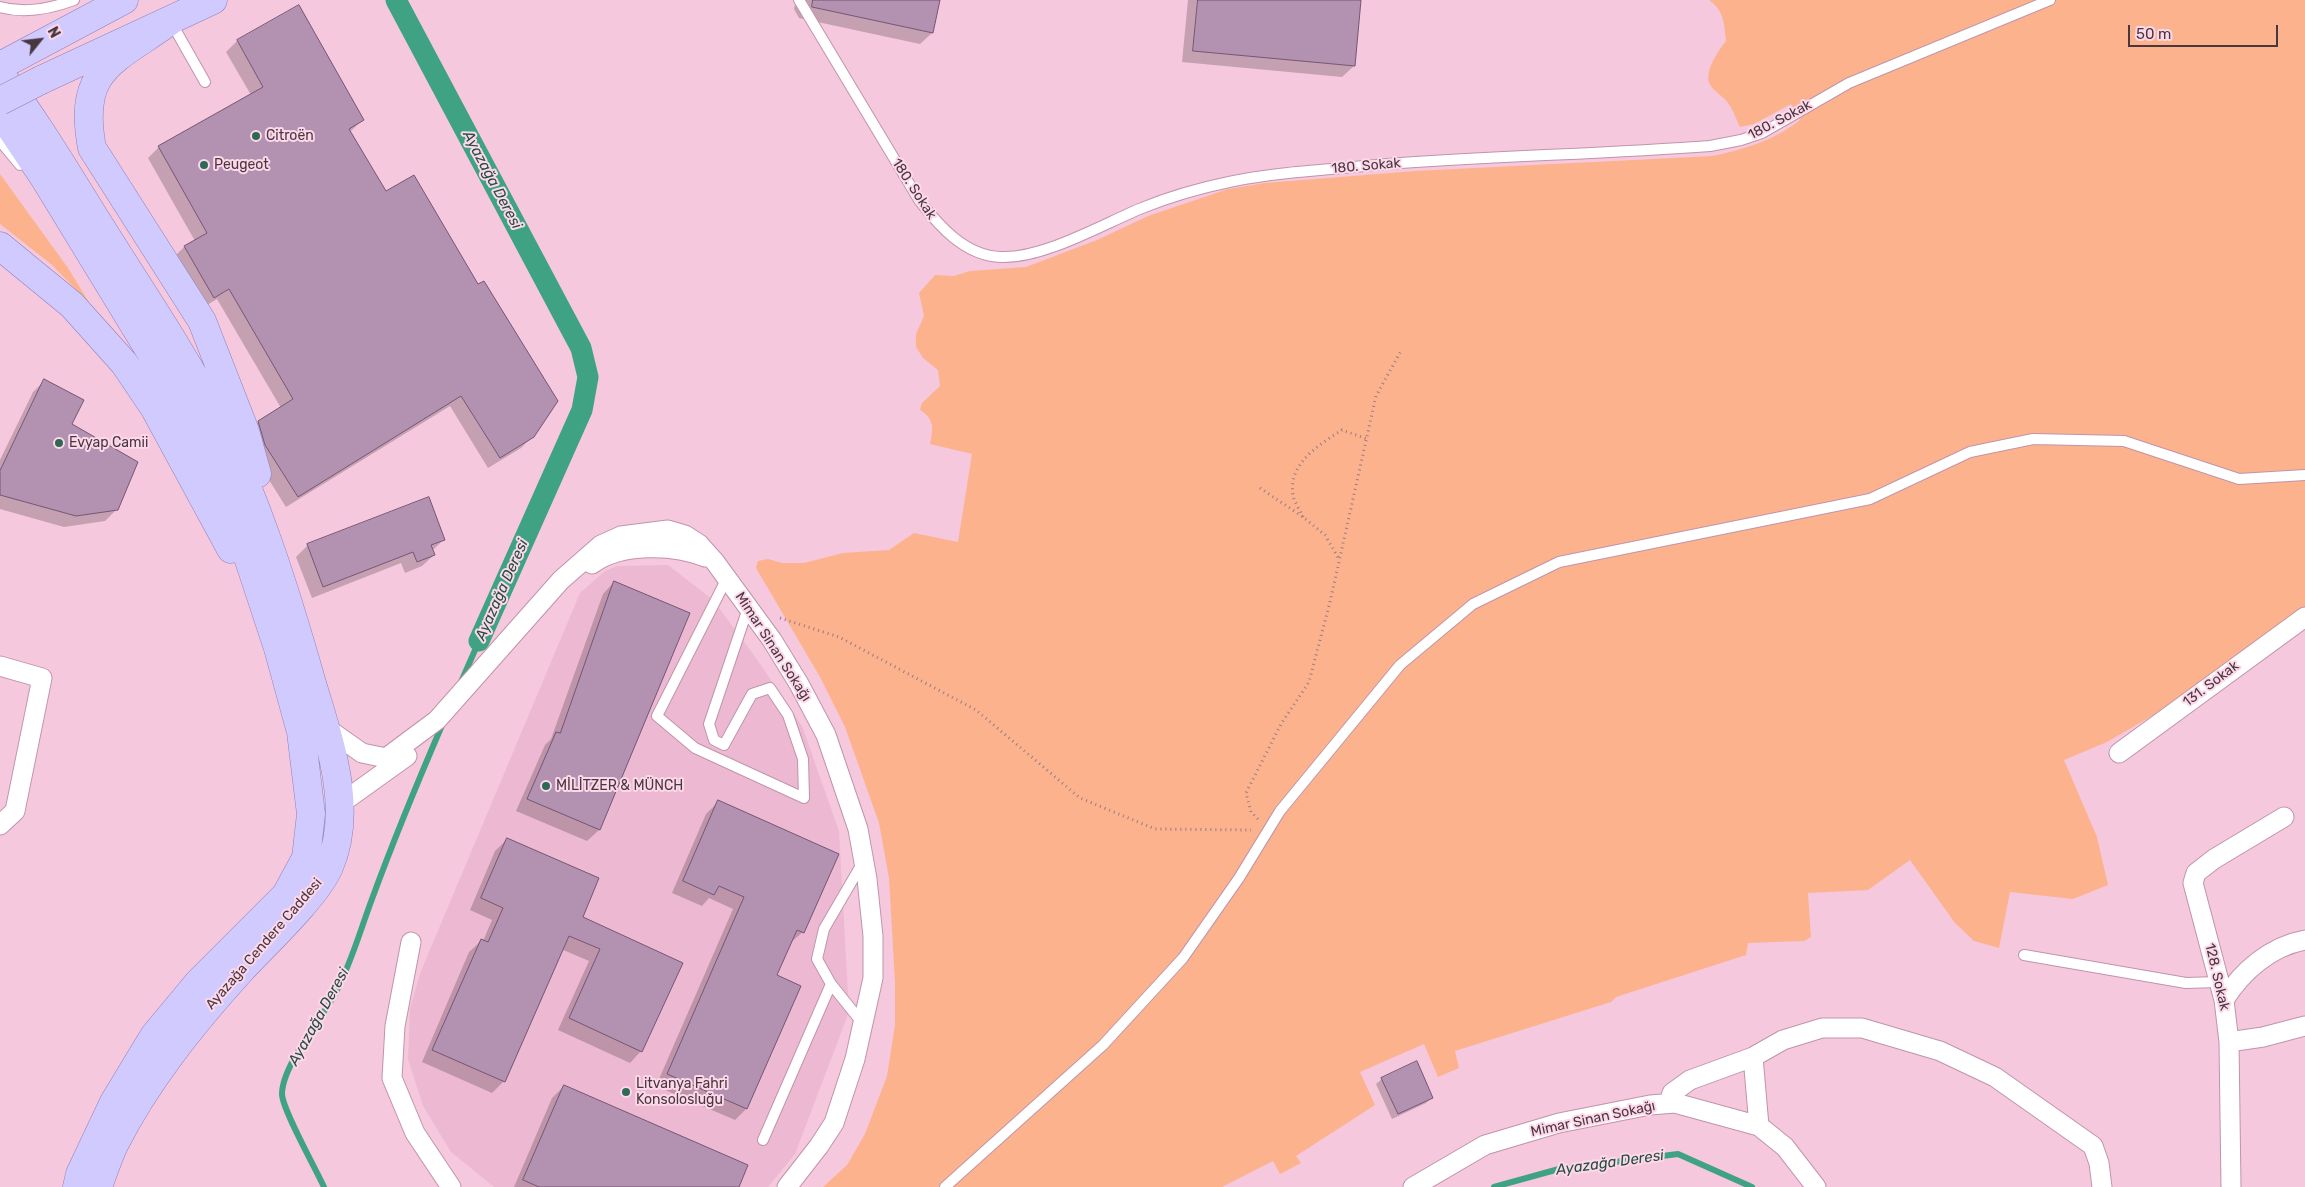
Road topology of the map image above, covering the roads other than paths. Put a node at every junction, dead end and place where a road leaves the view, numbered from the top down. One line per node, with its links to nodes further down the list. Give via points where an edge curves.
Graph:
1 (74, 0): 6 (lane, via 56,7 26,11)
2 (124, 0): 8 (main road)
3 (213, 0): 7 (main road)
4 (799, 0): 5 (lane, 180. Sokak, via 919,200 937,224 958,242 1000,258 1043,249 1186,193 1264,176 1414,161 1710,146 1741,140 1770,129 1849,83)
5 (2050, 0)
6 (0, 7)
7 (170, 21): 9 (lane); 10 (main road, bridge, via 136,34); 16 (main road, via 115,58 98,78 88,103 87,121 92,148 202,321 245,431 258,478)
8 (4, 67): 16 (main road, via 194,377 236,459)
9 (205, 82)
10 (0, 101)
11 (0, 112): 14 (main road)
12 (0, 141): 14 (lane)
13 (0, 246): 20 (main road, via 72,305 124,363 155,409 214,517)
14 (90, 255): 20 (main road, via 173,389 214,468 236,521)
15 (2305, 475): 45 (lane, via 2239,479 2124,442 2033,439 1970,452 1870,499 1559,562 1473,604 1400,665 1280,811 1239,878 1183,958 1103,1045)
16 (266, 532): 22 (main road, Ayazağa Cendere Caddesi)
17 (727, 578): 18 (street, Mimar Sinan Sokağı); 18 (lane, via 657,716 695,748 804,798 803,758 788,715 770,688 752,694 724,746 714,740 709,724); 23 (street, Mimar Sinan Sokağı, via 715,562 682,548 641,549 599,560 580,574 487,672 448,722)
18 (748, 608): 28 (street, Mimar Sinan Sokağı, via 799,684 826,735 858,829)
19 (2305, 617): 24 (street, 131. Sokak)
20 (278, 648): 41 (main road, Ayazağa Cendere Caddesi, via 302,741 311,814 306,858 286,895 198,984 154,1036 114,1102 80,1174)
21 (0, 666): 27 (street, via 42,678 15,812)
22 (325, 727): 23 (street, via 373,757 386,758); 25 (main road, Ayazağa Cendere Caddesi)
23 (414, 745): 25 (street)
24 (2119, 753)
25 (340, 804): 42 (main road, Ayazağa Cendere Caddesi, via 340,825 329,867 301,905 183,1038 143,1095 113,1147)
26 (2284, 817): 33 (street, 128. Sokak, via 2214,859 2196,873 2192,883)
27 (0, 825)
28 (864, 861): 32 (lane, via 824,929 817,959); 34 (street, Mimar Sinan Sokağı, via 873,936 873,978)
29 (2305, 940): 33 (street, via 2270,952)
30 (411, 942): 43 (street, via 395,1026 392,1078 415,1133)
31 (2024, 955): 33 (lane)
32 (831, 984): 34 (lane); 40 (lane)
33 (2222, 991): 36 (street, 128. Sokak)
34 (864, 1026): 44 (street, Mimar Sinan Sokağı, via 834,1123)
35 (2305, 1026): 36 (street)
36 (2229, 1042): 49 (street, 128. Sokak)
37 (1753, 1057): 38 (street, via 1690,1080 1672,1093); 39 (street); 48 (street, via 1784,1040 1822,1028 1862,1028 1940,1051 1996,1077 2092,1146 2099,1163)
38 (1669, 1103): 39 (street, Mimar Sinan Sokağı); 46 (street, Mimar Sinan Sokağı, via 1559,1123 1485,1145)
39 (1759, 1126): 47 (street, Mimar Sinan Sokağı, via 1785,1147)
40 (763, 1140)
41 (78, 1187)
42 (98, 1187)
43 (451, 1187)
44 (787, 1187)
45 (945, 1187)
46 (1413, 1187)
47 (1816, 1187)
48 (2102, 1187)
49 (2231, 1187)

